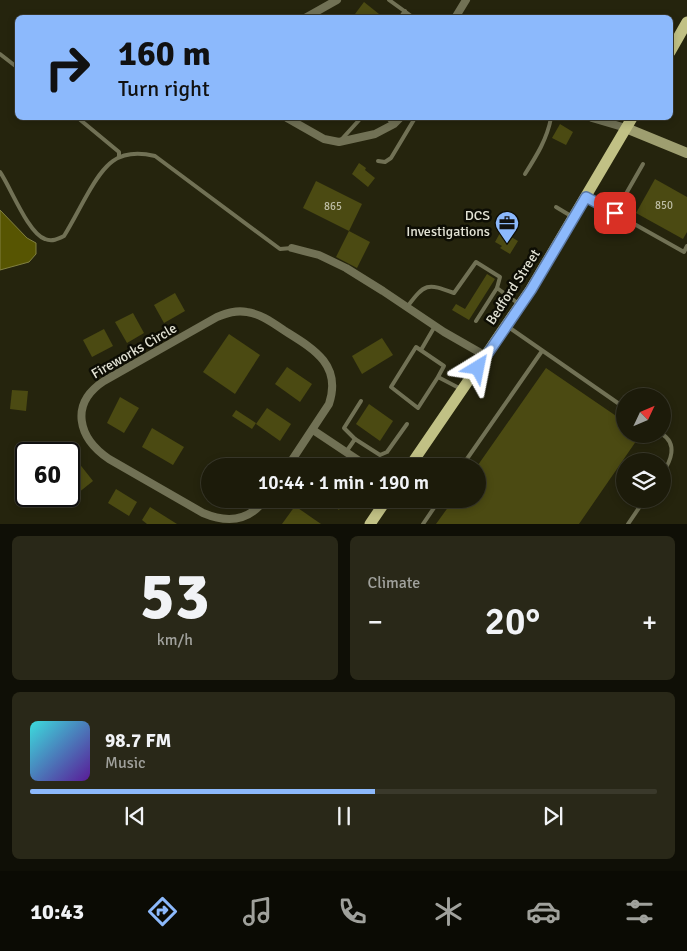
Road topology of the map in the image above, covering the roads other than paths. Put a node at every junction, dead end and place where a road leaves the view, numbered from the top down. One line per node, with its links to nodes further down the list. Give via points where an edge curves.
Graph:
1 (337, 0): 5 (street)
2 (389, 0): 4 (lane)
3 (466, 0): 8 (street)
4 (405, 11): 6 (lane); 7 (lane)
5 (316, 15)
6 (402, 15)
7 (410, 15)
8 (457, 15)
9 (685, 30): 10 (main road)
10 (673, 48)
11 (0, 54): 12 (lane)
12 (15, 66)
13 (80, 120): 24 (lane, via 119,152)
14 (291, 120): 22 (street, via 324,139)
15 (359, 120): 22 (lane)
16 (414, 120): 25 (lane, via 391,158 385,162)
17 (551, 120): 28 (lane, via 549,133)
18 (599, 120): 21 (street)
19 (631, 120): 21 (main road, Bedford Street)
20 (397, 121): 22 (street, via 375,134)
21 (626, 128): 23 (street); 29 (main road, Bedford Street)
22 (339, 142)
23 (687, 152)
24 (119, 157): 27 (lane, via 100,172 64,236 55,241 44,239 30,226); 34 (lane, via 155,156 280,249)
25 (378, 161)
26 (643, 164): 31 (lane)
27 (0, 172)
28 (525, 174)
29 (586, 197): 31 (lane); 32 (main road, Bedford Street)
30 (556, 207): 32 (lane)
31 (615, 213): 33 (lane, via 684,252)
32 (574, 218): 36 (main road, Bedford Street)
33 (687, 246)
34 (292, 248): 37 (street, via 319,255 346,268)
35 (497, 288): 36 (lane); 37 (lane, via 500,278 476,262 454,293 430,286 423,288); 38 (lane)
36 (521, 305): 40 (main road, Bedford Street)
37 (407, 307): 39 (street)
38 (476, 321)
39 (435, 326): 41 (lane); 43 (street)
40 (507, 326): 42 (lane); 43 (main road, Bedford Street)
41 (422, 350): 44 (lane, via 444,366); 44 (lane, via 416,347 391,387 418,408)
42 (542, 351): 47 (lane); 56 (lane)
43 (486, 356): 45 (main road, Bedford Street)
44 (438, 377): 45 (lane)
45 (462, 390): 55 (main road, Bedford Street)
46 (361, 401): 50 (lane, via 344,428)
47 (616, 402)
48 (407, 424): 50 (lane, via 387,452 380,455)
49 (313, 430): 52 (street); 53 (street, Fireworks Circle); 62 (street, Fireworks Circle, via 332,393 330,370 324,359 308,345 265,319 245,312 217,317 104,381 90,393 83,407 82,427 98,452 203,513)
50 (355, 439): 52 (lane)
51 (669, 443): 57 (lane)
52 (346, 452): 54 (street)
53 (294, 458)
54 (355, 458)
55 (415, 458)
56 (468, 458)
57 (671, 460)
58 (256, 508): 62 (street, Fireworks Circle)
59 (381, 508): 63 (main road)
60 (434, 508): 64 (lane)
61 (639, 508): 65 (lane)
62 (235, 521)
63 (370, 524)
64 (423, 524)
65 (628, 524)

